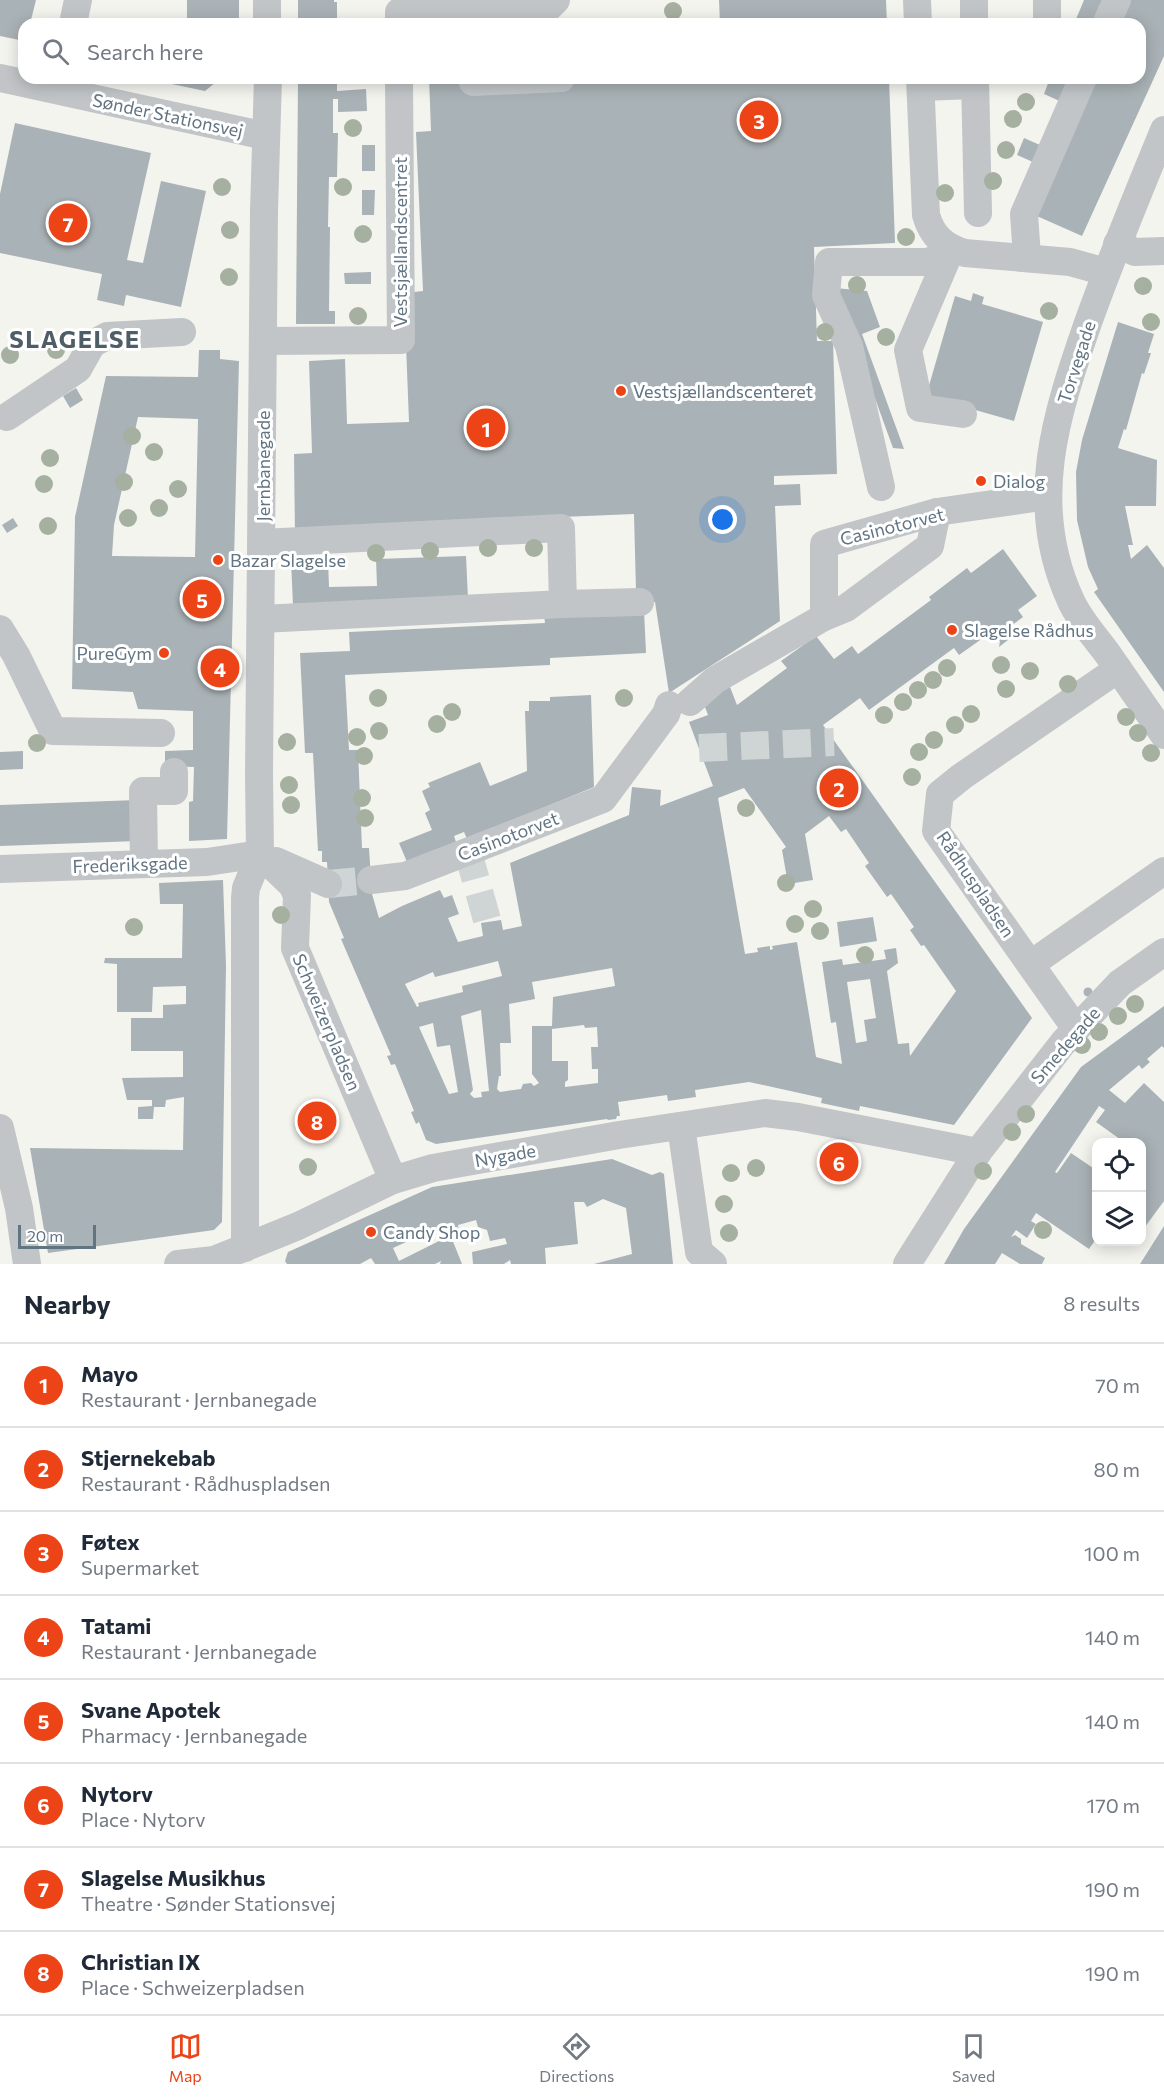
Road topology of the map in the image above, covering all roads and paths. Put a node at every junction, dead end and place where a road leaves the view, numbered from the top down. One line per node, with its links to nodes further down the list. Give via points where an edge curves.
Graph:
1 (78, 0): 9 (street)
2 (267, 0): 10 (street)
3 (917, 0): 12 (street)
4 (974, 0): 13 (street)
5 (1047, 0): 14 (street)
6 (1117, 0): 15 (street)
7 (543, 3): 8 (street)
8 (474, 5): 11 (street, via 399,12)
9 (74, 18)
10 (267, 18)
11 (399, 18)
12 (918, 18)
13 (974, 18)
14 (1047, 18)
15 (1110, 18)
16 (0, 78): 17 (street, Sønder Stationsvej)
17 (18, 80)
18 (59, 84): 25 (street, Sønder Stationsvej)
19 (268, 84): 25 (street, Jernbanegade)
20 (399, 84): 33 (street, Vestsjællandscentret, via 401,340)
21 (921, 84): 29 (street, via 926,215 930,229)
22 (975, 84): 26 (street)
23 (1080, 84): 30 (street, via 1024,214)
24 (1164, 130): 27 (street, Torvegade)
25 (266, 136): 33 (street, Jernbanegade)
26 (978, 213)
27 (1117, 244): 28 (street, via 1135,252); 31 (street, Torvegade)
28 (1164, 251)
29 (950, 252): 30 (street); 34 (street, via 908,350 920,408); 36 (street, via 927,261 829,262 826,295 849,346)
30 (1027, 257): 31 (street, via 1070,261)
31 (1106, 272): 37 (street, Torvegade, via 1065,388 1052,442)
32 (182, 332): 35 (street, via 107,336 92,344 78,369)
33 (263, 341): 39 (street, Jernbanegade)
34 (963, 414)
35 (2, 418)
36 (881, 487)
37 (1048, 496): 38 (street, Casinotorvet); 45 (street, Torvegade, via 1056,562 1072,603)
38 (937, 512): 42 (street, via 930,546 846,608); 42 (street, Casinotorvet, via 824,544)
39 (262, 543): 41 (street, via 561,528); 43 (street, Jernbanegade)
40 (640, 602): 41 (street)
41 (563, 604): 43 (street)
42 (824, 617): 53 (street, Casinotorvet, via 715,680 666,714 603,799 405,876)
43 (261, 619): 49 (street, Jernbanegade)
44 (0, 629): 46 (street, via 53,730)
45 (1118, 669): 47 (street); 56 (street, Rådhuspladsen, via 940,794 936,831)
46 (161, 733)
47 (1164, 735)
48 (174, 772): 50 (street, via 174,791 143,791)
49 (260, 854): 50 (street, Frederiksgade, via 207,862); 54 (street); 61 (street, Schweizerpladsen, via 297,895 295,948); 62 (street, via 245,898)
50 (144, 863): 51 (street, Frederiksgade)
51 (0, 868)
52 (1164, 871): 56 (street)
53 (371, 880)
54 (328, 884)
55 (1164, 952): 57 (street, Smedegade, via 1120,983)
56 (1031, 964): 57 (street, Rådhuspladsen)
57 (1076, 1029): 60 (street, Smedegade)
58 (681, 1126): 60 (street, Nygade, via 765,1113); 61 (street, Nygade, via 433,1168); 65 (street, via 699,1252)
59 (0, 1128): 63 (street, via 19,1208)
60 (978, 1152): 66 (street, Smedegade)
61 (393, 1180): 62 (street, via 298,1226)
62 (254, 1256): 64 (street)
63 (27, 1264)
64 (178, 1264)
65 (713, 1264)
66 (907, 1264)

